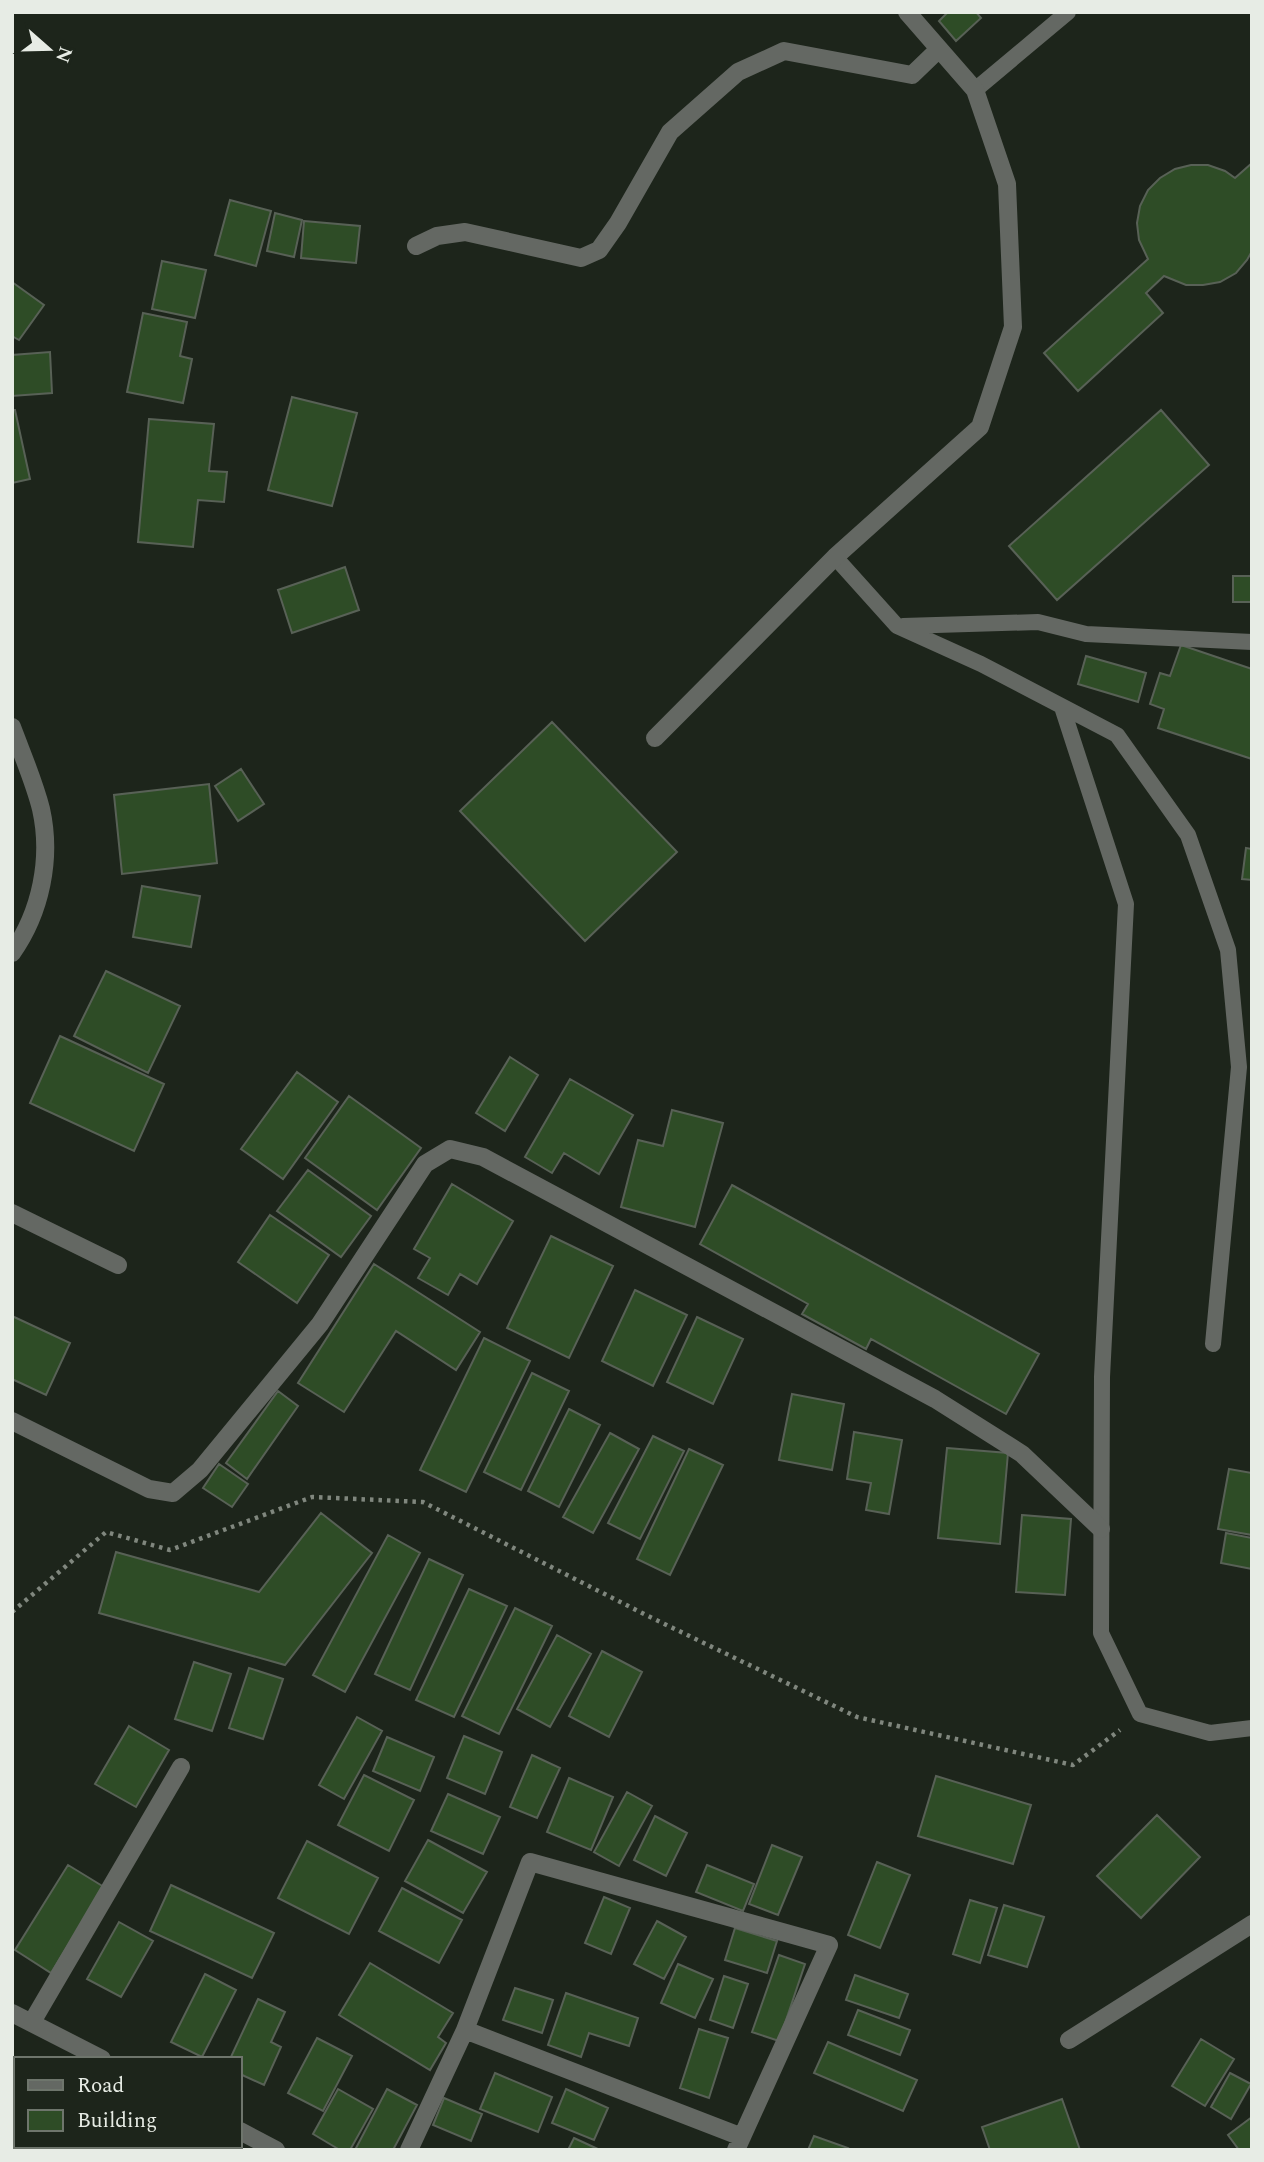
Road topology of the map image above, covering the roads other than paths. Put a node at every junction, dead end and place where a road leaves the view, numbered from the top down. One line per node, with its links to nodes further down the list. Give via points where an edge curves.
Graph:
1 (907, 12): 3 (street)
2 (1068, 12): 4 (lane)
3 (939, 49): 4 (street); 5 (street, via 912,75 784,51 738,72 670,132 599,250 581,258 465,232 437,236)
4 (975, 90): 6 (street, via 1007,184 1013,327 979,427)
5 (416, 246)
6 (835, 557): 7 (lane); 11 (street)
7 (897, 626): 8 (lane, via 1038,622 1086,634); 9 (lane)
8 (1252, 642)
9 (1062, 707): 15 (lane, via 1117,735 1188,835 1228,950 1239,1067); 17 (lane, via 1126,904 1102,1377)
10 (12, 727): 12 (street, via 41,808 45,839 43,883 23,938)
11 (655, 738)
12 (12, 953)
13 (12, 1213): 14 (street)
14 (118, 1265)
15 (1213, 1344)
16 (12, 1421): 17 (street, via 149,1489 173,1493 200,1470 320,1324 425,1164 450,1149 484,1157 935,1398 1022,1454)
17 (1101, 1529): 18 (lane, via 1101,1633 1140,1714 1210,1733)
18 (1252, 1728)
19 (181, 1767): 22 (street)
20 (1252, 1924): 24 (street)
21 (12, 2013): 22 (street)
22 (32, 2022): 25 (street)
23 (465, 2029): 27 (street); 27 (street, via 530,1862 829,1945); 29 (street)
24 (1069, 2040)
25 (98, 2057)
26 (242, 2132): 28 (street)
27 (739, 2143)
28 (276, 2150)
29 (409, 2150)

